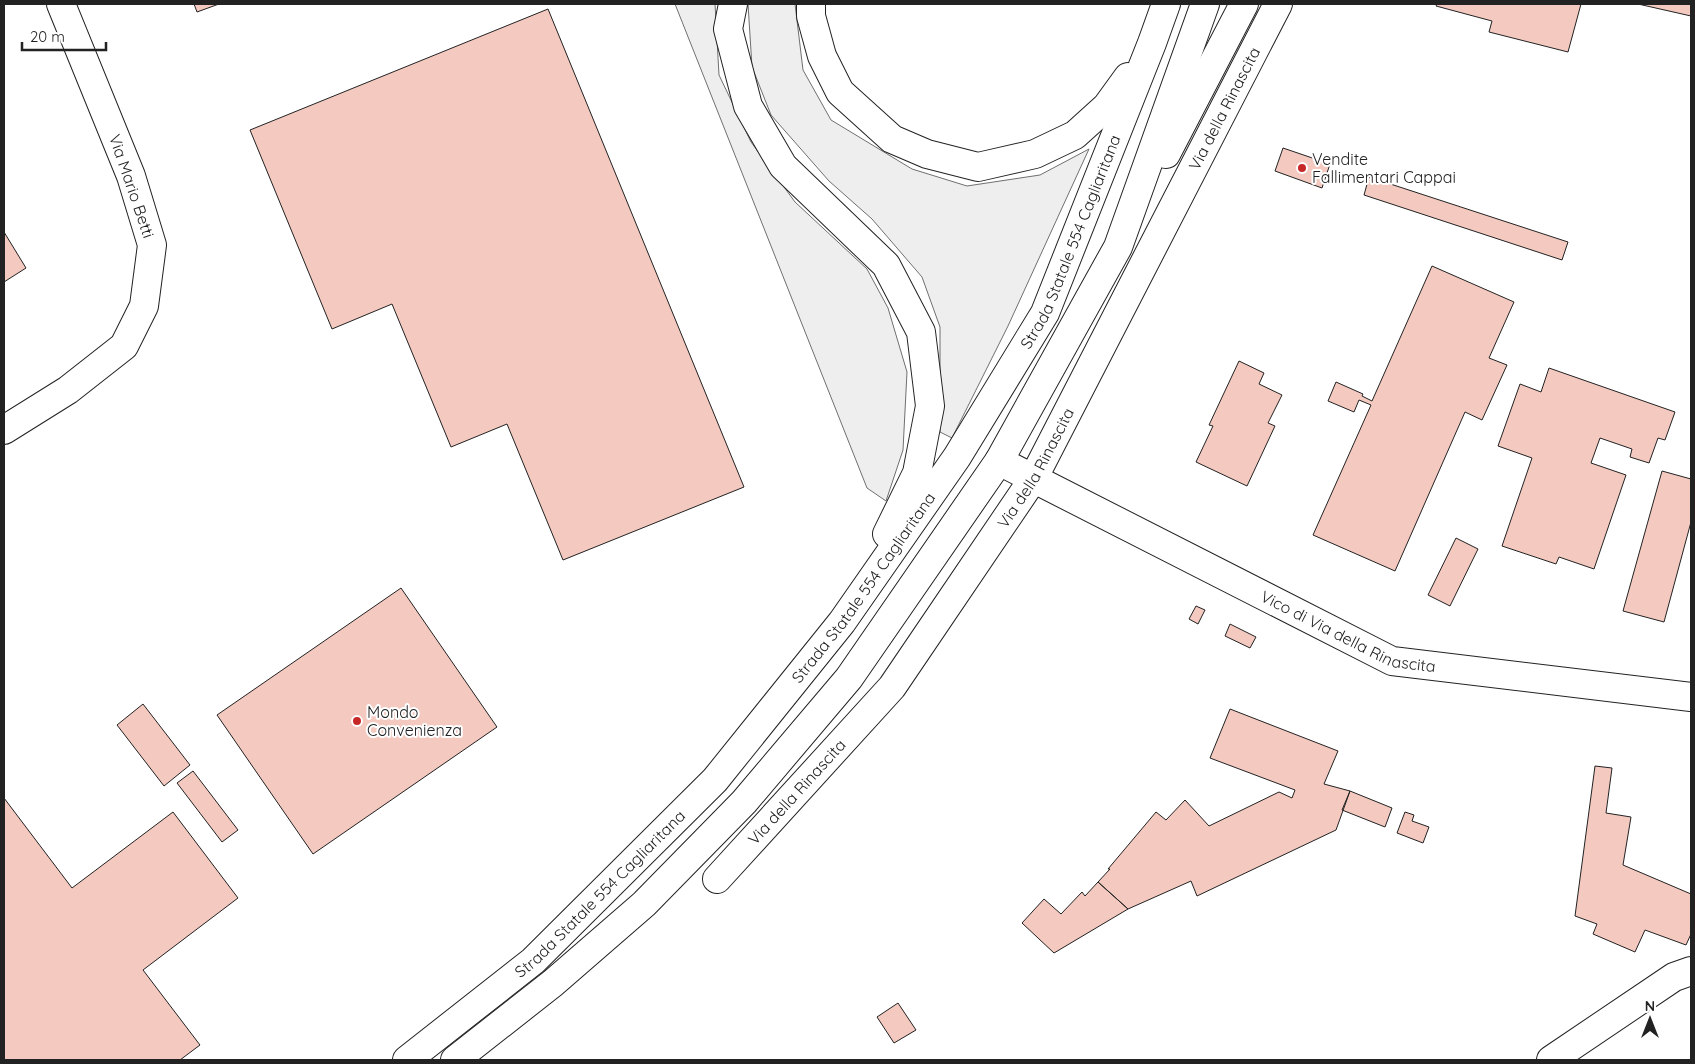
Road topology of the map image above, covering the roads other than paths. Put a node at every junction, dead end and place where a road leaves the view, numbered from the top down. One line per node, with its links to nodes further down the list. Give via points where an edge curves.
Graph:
1 (61, 4): 10 (main road, Via Mario Betti, via 132,176 152,245 144,306 124,346 68,390)
2 (733, 4): 13 (main road, via 728,29 748,106 783,166 886,265 921,332 930,406 917,473)
3 (811, 4): 8 (main road, via 810,16 822,56 840,92 892,138 927,154 978,167 1035,154 1075,135 1107,106)
4 (1166, 4): 8 (main road, Strada Statale 554 Cagliaritana)
5 (1204, 4): 9 (main road, Strada Statale 554 Cagliaritana)
6 (1244, 4): 9 (main road)
7 (1278, 4): 12 (main road, Via della Rinascita)
8 (1152, 43): 13 (main road, Strada Statale 554 Cagliaritana, via 1045,313 957,456)
9 (1118, 247): 11 (main road, Strada Statale 554 Cagliaritana)
10 (4, 430)
11 (1000, 461): 12 (main road, Vico di Via della Rinascita); 18 (main road, Strada Statale 554 Cagliaritana, via 849,678 744,802 644,904 553,983)
12 (1033, 479): 14 (main road, Vico di Via della Rinascita, via 1392,661); 15 (main road, Via della Rinascita, via 892,687)
13 (842, 622): 17 (main road, Strada Statale 554 Cagliaritana, via 715,780 533,961)
14 (1691, 697)
15 (717, 879)
16 (1691, 971): 19 (main road, via 1674,977)
17 (407, 1060)
18 (455, 1060)
19 (1551, 1060)

